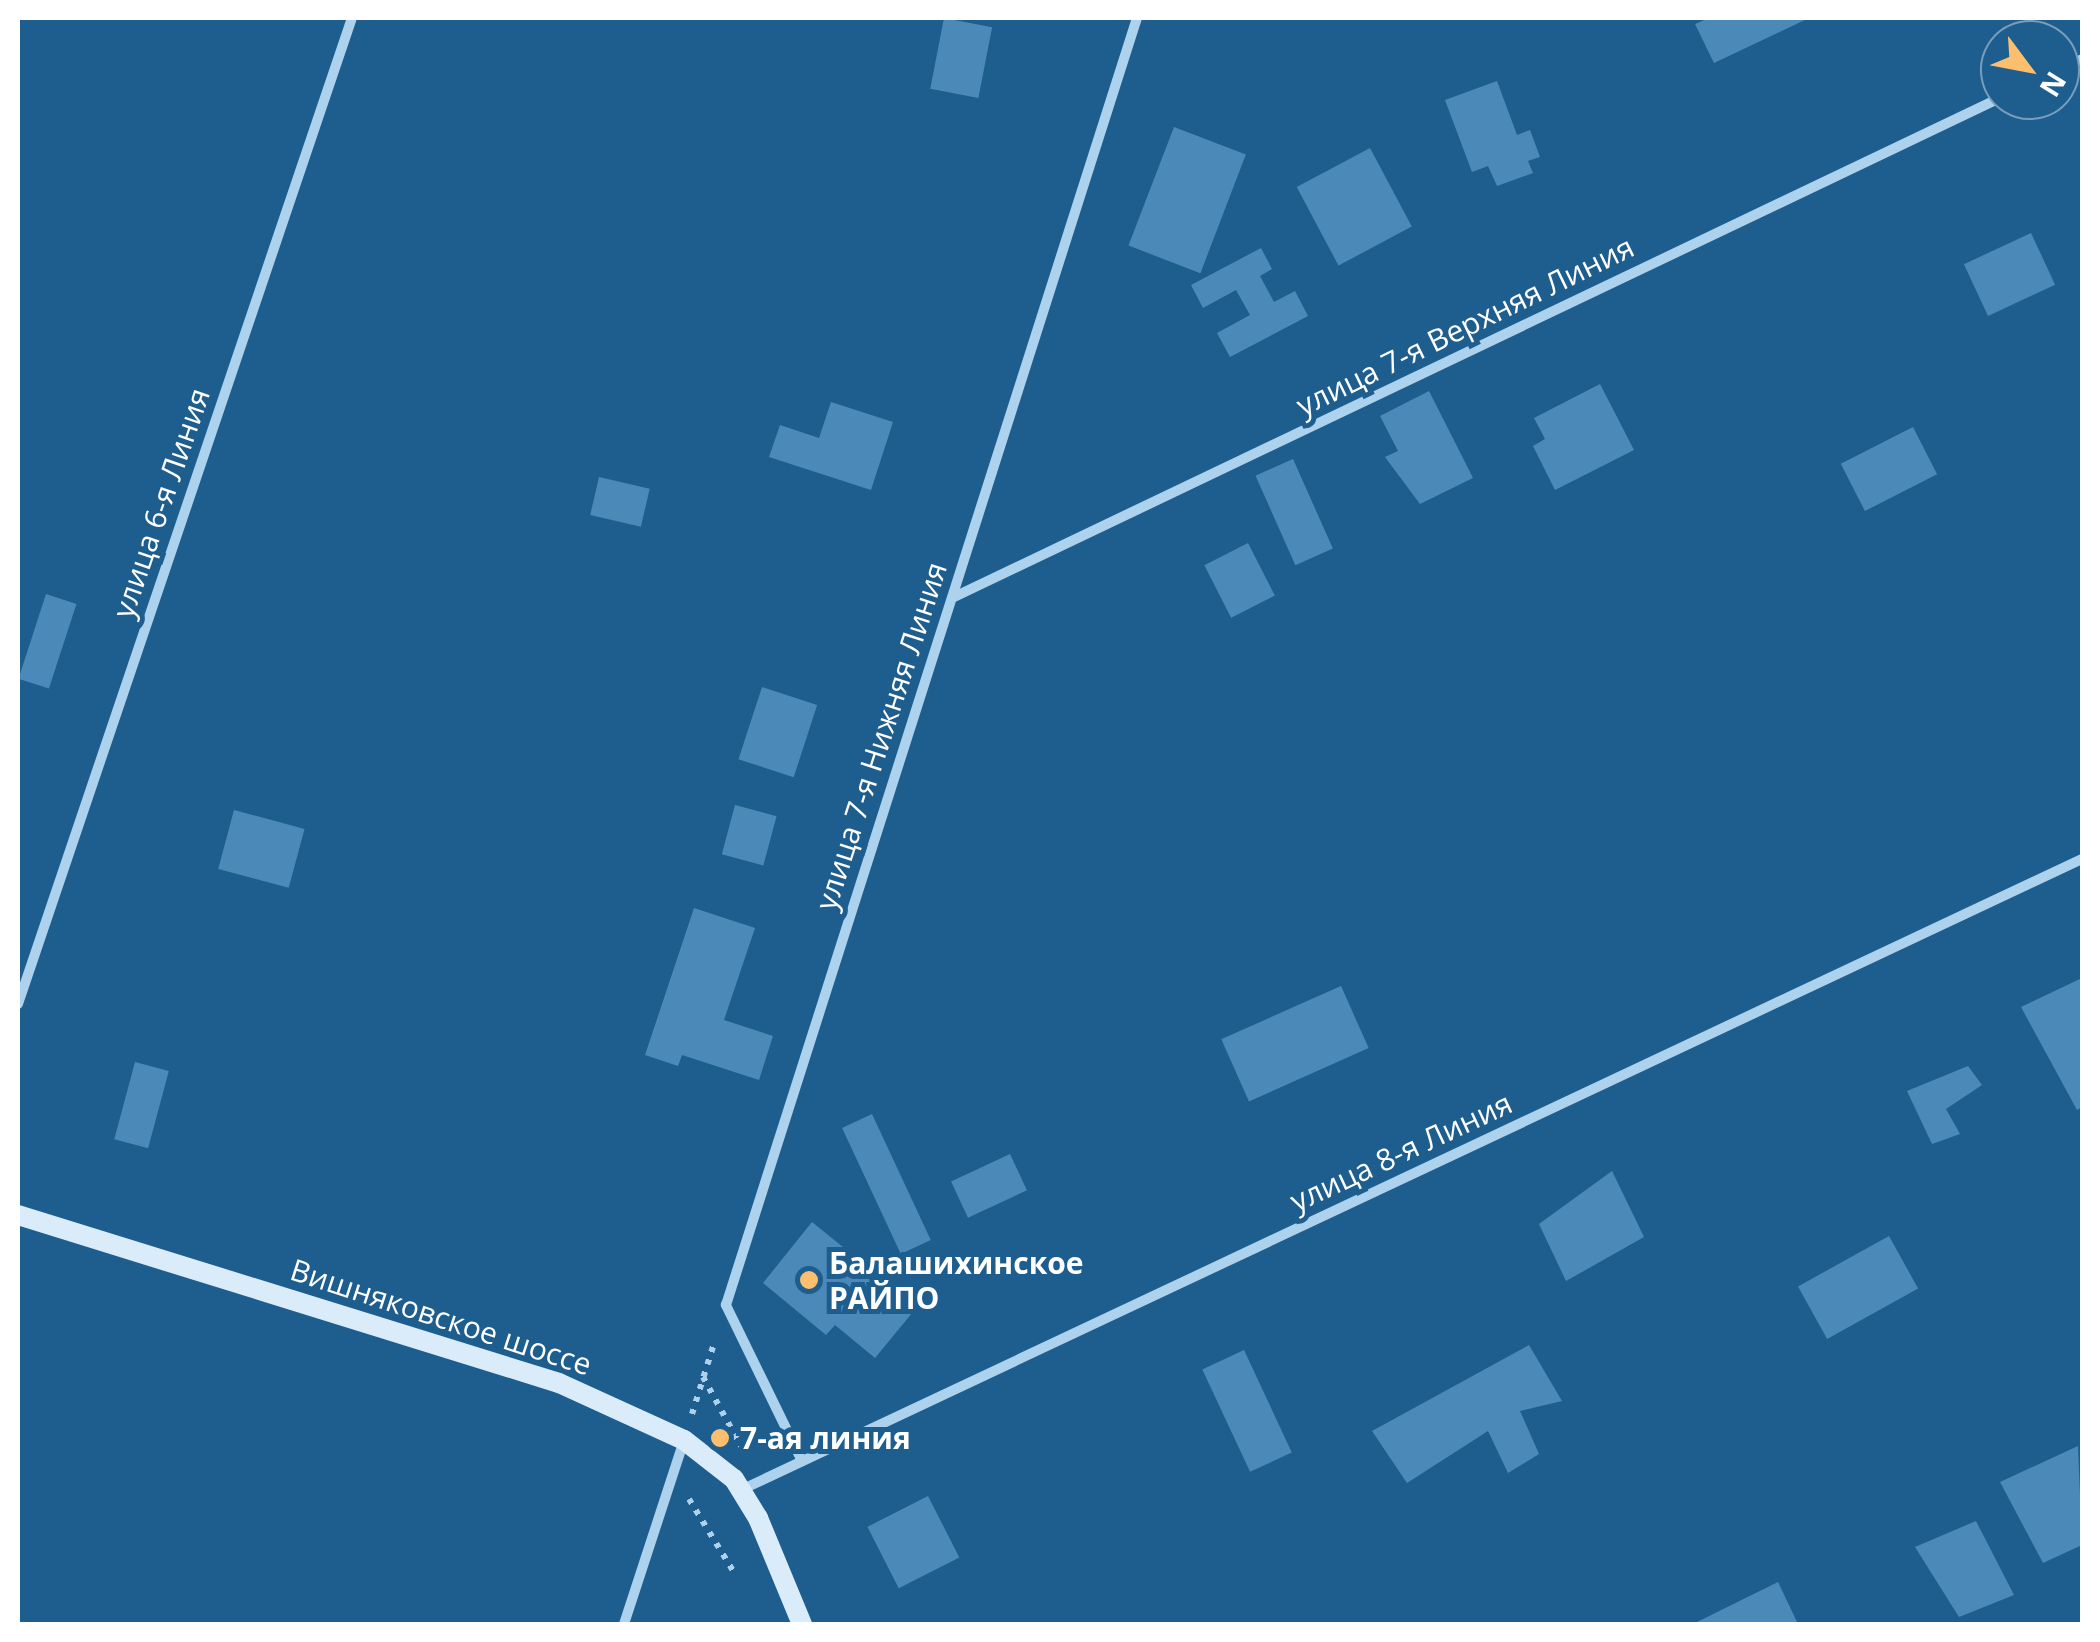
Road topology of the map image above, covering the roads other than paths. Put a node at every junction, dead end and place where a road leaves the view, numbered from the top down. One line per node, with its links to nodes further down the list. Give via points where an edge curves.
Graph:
1 (352, 18): 6 (street, улица 6-я Линия)
2 (1137, 18): 4 (street, улица 7-я Нижняя Линия)
3 (1980, 108): 4 (street, улица 7-я Верхняя Линия)
4 (952, 598): 9 (street, улица 7-я Нижняя Линия, via 726,1305)
5 (2082, 859): 9 (street, улица 8-я Линия)
6 (18, 1004)
7 (18, 1215): 8 (street, Вишняковское шоссе, via 560,1383)
8 (684, 1440): 10 (street, Вишняковское шоссе); 11 (street)
9 (802, 1461): 10 (street, улица 8-я Линия)
10 (740, 1490): 12 (street, Вишняковское шоссе)
11 (624, 1624)
12 (802, 1624)

